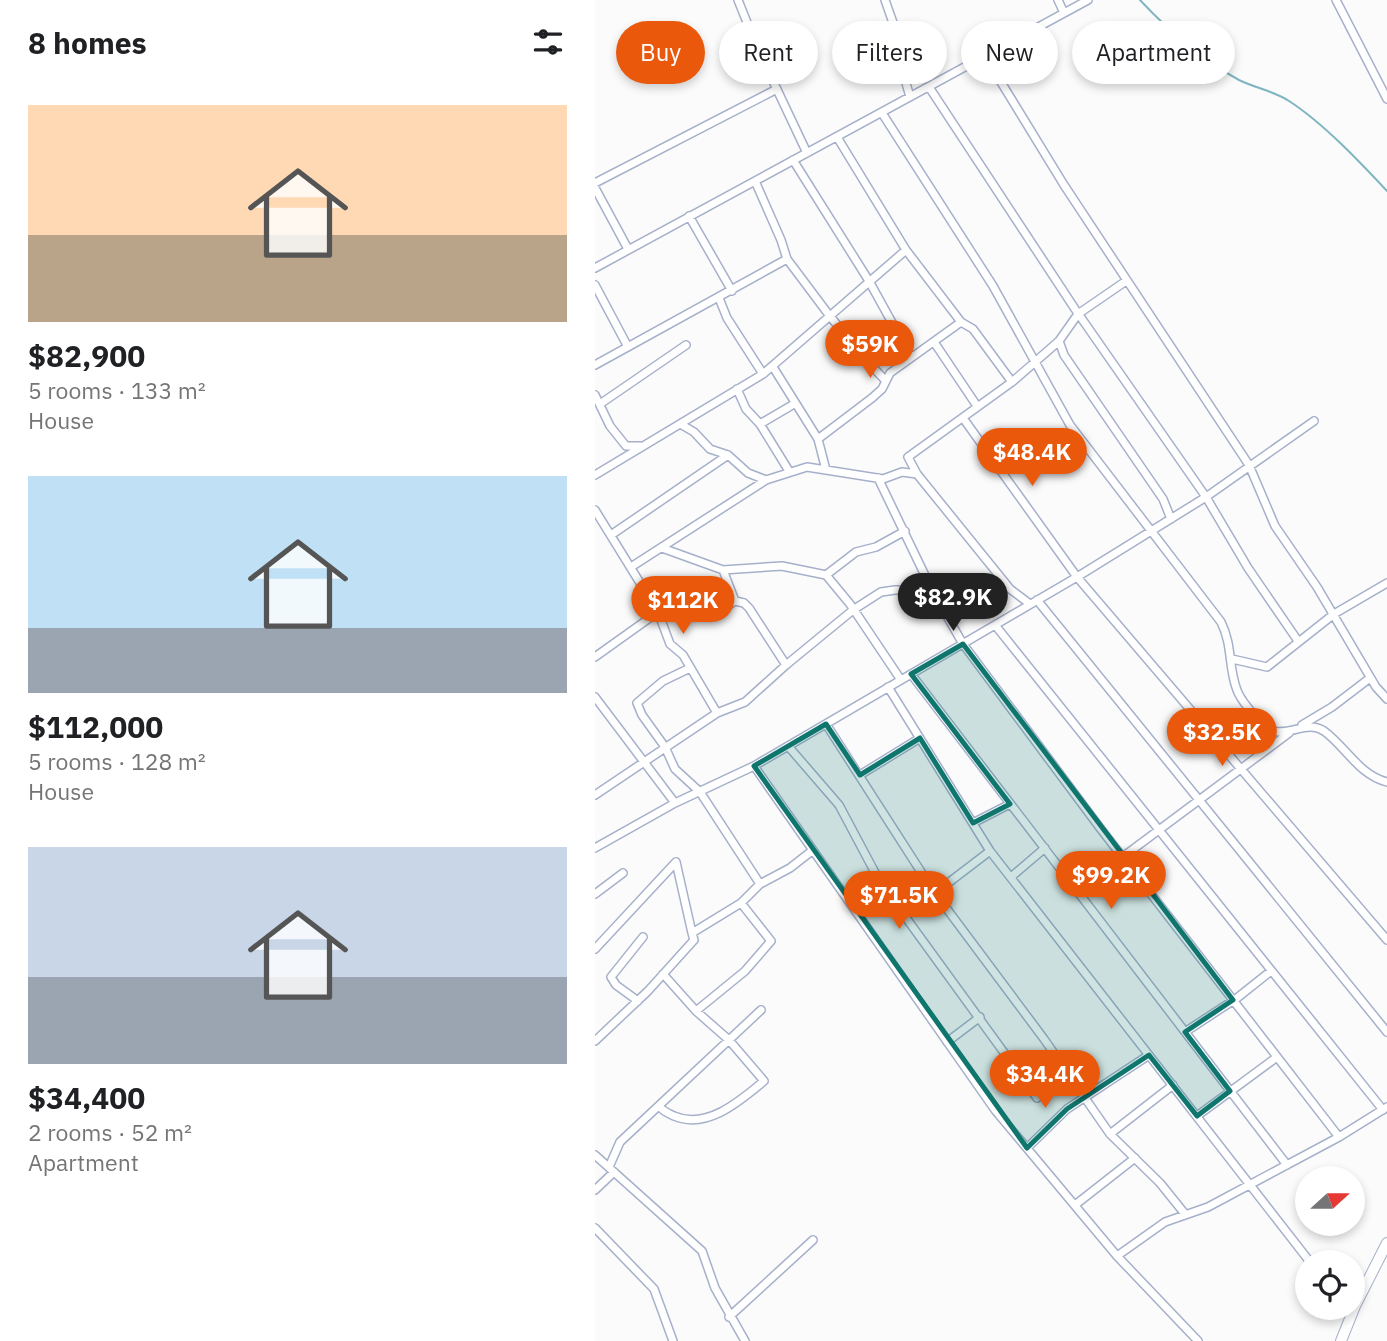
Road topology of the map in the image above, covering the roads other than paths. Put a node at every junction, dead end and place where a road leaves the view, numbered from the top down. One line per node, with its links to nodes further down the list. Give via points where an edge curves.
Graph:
1 (738, 0): 11 (street)
2 (884, 0): 12 (street, via 897,34)
3 (1058, 0): 6 (street)
4 (1088, 0): 6 (street)
5 (1336, 0): 13 (street)
6 (1064, 13): 7 (street)
7 (1049, 21)
8 (961, 69): 10 (street)
9 (1002, 84): 26 (street)
10 (929, 87): 12 (street); 30 (street)
11 (778, 89): 16 (street); 19 (street)
12 (910, 97): 14 (street)
13 (1387, 99)
14 (882, 113): 15 (street); 38 (street, via 993,286)
15 (837, 137): 16 (street); 22 (street)
16 (807, 153): 17 (street)
17 (793, 160): 18 (street); 25 (street)
18 (755, 181): 20 (street); 23 (street)
19 (595, 186): 21 (street)
20 (689, 216): 21 (street); 28 (street)
21 (628, 249): 24 (street)
22 (906, 250): 25 (street); 32 (street)
23 (787, 259): 28 (street); 31 (street)
24 (595, 268)
25 (869, 281): 31 (street); 37 (street)
26 (1126, 281): 30 (street); 56 (street)
27 (595, 285): 36 (street)
28 (732, 291): 29 (street)
29 (719, 298): 36 (street); 41 (street)
30 (1078, 314): 33 (street); 63 (street)
31 (831, 315): 40 (street); 42 (street)
32 (961, 322): 34 (street); 43 (street, via 972,329)
33 (1059, 341): 38 (street); 65 (street, via 1064,355 1163,499)
34 (934, 342): 37 (street); 48 (street)
35 (687, 345): 46 (street)
36 (628, 347): 39 (street)
37 (911, 357): 42 (street)
38 (1035, 362): 43 (street); 67 (street, via 1070,425)
39 (595, 365)
40 (772, 367): 41 (street); 47 (street)
41 (764, 374): 44 (street)
42 (885, 380): 53 (street, via 872,398)
43 (1012, 382): 48 (street)
44 (737, 389): 51 (street); 52 (street)
45 (595, 395): 46 (street)
46 (600, 404): 54 (street, via 626,446)
47 (794, 404): 51 (street); 53 (street)
48 (977, 406): 49 (street)
49 (963, 418): 59 (street, via 908,457); 73 (street)
50 (1314, 421): 56 (street)
51 (760, 424): 58 (street)
52 (681, 425): 54 (street); 55 (street, via 710,449)
53 (818, 439): 57 (street)
54 (641, 446): 60 (street)
55 (728, 455): 62 (street, via 748,473); 68 (street)
56 (1249, 465): 63 (street); 80 (street, via 1275,526)
57 (826, 470): 58 (street, via 807,467); 61 (street)
58 (789, 471): 62 (street)
59 (917, 474): 61 (street, via 902,472); 77 (street, via 1010,589)
60 (595, 475)
61 (878, 478): 66 (street)
62 (766, 480): 69 (street)
63 (1206, 497): 65 (street); 82 (street)
64 (595, 510): 68 (street)
65 (1171, 519): 67 (street)
66 (905, 531): 72 (street, via 856,552); 75 (street)
67 (1151, 531): 73 (street); 85 (street, via 1216,615)
68 (611, 535): 70 (street)
69 (662, 548): 70 (street); 71 (street)
70 (631, 567): 78 (street)
71 (723, 570): 72 (street, via 782,566); 76 (street)
72 (826, 575): 79 (street)
73 (1077, 577): 77 (street); 102 (street)
74 (1387, 583): 80 (street)
75 (932, 590): 79 (street, via 881,592); 83 (street)
76 (735, 601): 78 (street, via 710,617 684,586); 86 (street, via 749,608)
77 (1033, 602): 81 (street); 107 (street)
78 (656, 609): 84 (street); 87 (street, via 670,644)
79 (853, 610): 86 (street); 90 (street)
80 (1334, 614): 82 (street); 89 (street)
81 (995, 625): 83 (street); 111 (street)
82 (1298, 641): 85 (street, via 1267,667)
83 (963, 644): 88 (street); 116 (street)
84 (595, 657)
85 (1232, 659): 96 (street, via 1238,693 1263,727)
86 (786, 665): 94 (street, via 745,702)
87 (690, 668): 94 (street); 99 (street, via 663,681 637,703)
88 (911, 674): 90 (street); 109 (street)
89 (1370, 678): 93 (street); 96 (street)
90 (901, 680): 91 (street)
91 (888, 687): 95 (street); 97 (street)
92 (595, 697): 100 (street)
93 (1387, 699)
94 (717, 713): 99 (street)
95 (826, 723): 98 (street); 103 (street)
96 (1290, 732): 102 (street); 104 (street, via 1308,726 1321,729 1370,775)
97 (920, 738): 103 (street); 110 (street)
98 (788, 746): 101 (street); 134 (street, via 839,806 880,882)
99 (665, 747): 100 (street); 105 (street, via 675,769)
100 (644, 762): 106 (street); 108 (street)
101 (754, 766): 105 (street); 114 (street)
102 (1241, 768): 107 (street); 126 (street)
103 (860, 775): 121 (street)
104 (1387, 782)
105 (700, 792): 108 (street); 119 (street)
106 (595, 795)
107 (1198, 800): 111 (street); 136 (street)
108 (675, 803): 112 (street)
109 (1010, 804): 110 (street); 113 (street)
110 (973, 823): 115 (street)
111 (1158, 830): 116 (street); 128 (street)
112 (595, 848)
113 (1045, 849): 118 (street); 120 (street)
114 (813, 850): 119 (street); 139 (street)
115 (990, 850): 118 (street); 121 (street)
116 (1122, 856): 120 (street); 130 (street)
117 (624, 873): 122 (street)
118 (1011, 877): 140 (street)
119 (760, 884): 123 (street)
120 (1075, 887): 135 (street)
121 (935, 893): 145 (street)
122 (595, 894)
123 (741, 903): 124 (street); 133 (street, via 771,941 745,971)
124 (692, 933): 127 (street, via 676,862); 129 (street, via 694,940)
125 (643, 937): 131 (street, via 611,977)
126 (1387, 940)
127 (595, 948)
128 (1271, 971): 130 (street); 147 (street)
129 (663, 975): 131 (street); 133 (street)
130 (1233, 1000): 135 (street); 141 (street)
131 (638, 1001): 137 (street)
132 (761, 1010): 138 (street)
133 (696, 1011): 138 (street)
134 (979, 1017): 139 (street); 144 (street)
135 (1185, 1032): 143 (street)
136 (1387, 1032)
137 (597, 1035)
138 (729, 1040): 146 (street); 146 (street, via 764,1081 737,1103 702,1120 679,1118)
139 (947, 1042): 151 (street)
140 (1149, 1055): 142 (street); 145 (street)
141 (1277, 1057): 143 (street); 150 (street)
142 (1173, 1085): 148 (street); 149 (street)
143 (1230, 1091): 148 (street); 154 (street)
144 (1037, 1098)
145 (1084, 1098): 149 (street); 151 (street)
146 (660, 1107): 155 (street, via 620,1142)
147 (1385, 1109): 150 (street)
148 (1197, 1115): 156 (street)
149 (1110, 1134): 153 (street)
150 (1339, 1137): 154 (street)
151 (1027, 1148): 158 (street)
152 (595, 1155): 155 (street)
153 (1135, 1158): 158 (street); 159 (street)
154 (1287, 1165): 156 (street)
155 (611, 1169): 157 (street); 166 (street, via 702,1251)
156 (1250, 1185): 159 (street); 163 (street)
157 (595, 1190)
158 (1075, 1205): 164 (street)
159 (1185, 1214): 164 (street)
160 (595, 1228): 168 (street, via 653,1289)
161 (813, 1240): 166 (street)
162 (1387, 1243): 165 (main road)
163 (1301, 1250)
164 (1117, 1255): 170 (street)
165 (1365, 1285)
166 (729, 1317): 169 (street)
167 (1349, 1320): 171 (main road)
168 (673, 1341)
169 (745, 1341)
170 (1198, 1341)
171 (1341, 1341)

